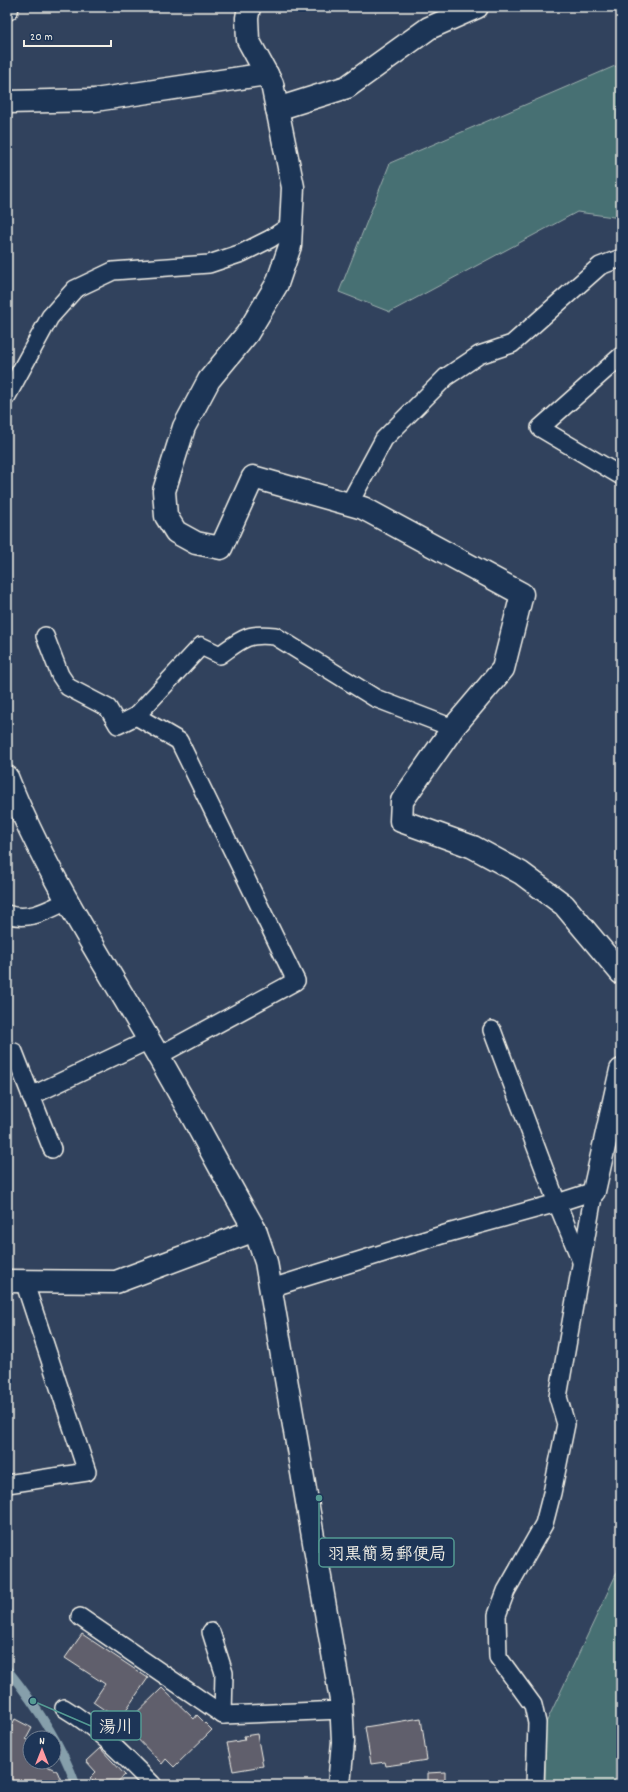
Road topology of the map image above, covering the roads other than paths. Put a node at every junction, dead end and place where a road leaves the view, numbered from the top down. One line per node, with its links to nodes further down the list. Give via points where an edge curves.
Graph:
1 (249, 7): 3 (street, via 248,40)
2 (477, 7): 5 (street, via 429,28 347,87)
3 (267, 74): 4 (street, via 95,100); 5 (street, via 272,84)
4 (7, 102)
5 (277, 109): 6 (street, via 293,187)
6 (291, 225): 9 (lane, via 270,240 209,264 113,271 75,289 50,317); 11 (street, via 290,246 278,284 247,334 208,380 184,427 164,491 166,516 176,532 196,543 221,548 253,477)
7 (621, 258): 11 (lane, via 600,266 512,344 479,355 446,377 384,438)
8 (621, 356): 10 (lane, via 540,428)
9 (7, 396)
10 (621, 476)
11 (349, 504): 14 (street, via 363,508 522,594 502,670)
12 (45, 636): 13 (lane, via 60,675 68,687 108,708 118,726)
13 (136, 716): 14 (lane, via 201,646 220,655 241,640 257,634 275,636 375,698); 20 (lane, via 179,741 296,981)
14 (453, 728): 18 (street, via 402,801 401,821 473,847 521,873 564,905)
15 (7, 777): 16 (street, via 22,815)
16 (67, 901): 17 (lane, via 32,916 14,917); 20 (street)
17 (7, 914)
18 (621, 974)
19 (492, 1030): 26 (lane)
20 (154, 1048): 23 (lane); 27 (street)
21 (7, 1050): 23 (lane, via 14,1052)
22 (621, 1070): 25 (street)
23 (31, 1096): 24 (lane)
24 (52, 1149)
25 (594, 1191): 26 (lane); 28 (lane)
26 (557, 1203): 28 (lane); 30 (lane, via 448,1233)
27 (255, 1230): 29 (street, via 116,1282); 30 (street, via 266,1262)
28 (581, 1261): 39 (lane, via 558,1398 566,1424 552,1493 544,1524 506,1591 497,1615 498,1657 533,1705 537,1723)
29 (15, 1281): 31 (lane, via 87,1472)
30 (271, 1288): 35 (street)
31 (7, 1484)
32 (80, 1617): 36 (lane)
33 (211, 1632): 36 (lane, via 224,1673)
34 (64, 1708): 37 (lane, via 86,1721 115,1746)
35 (341, 1710): 36 (lane); 38 (street, via 343,1742)
36 (224, 1715)
37 (153, 1785)
38 (339, 1785)
39 (535, 1785)

